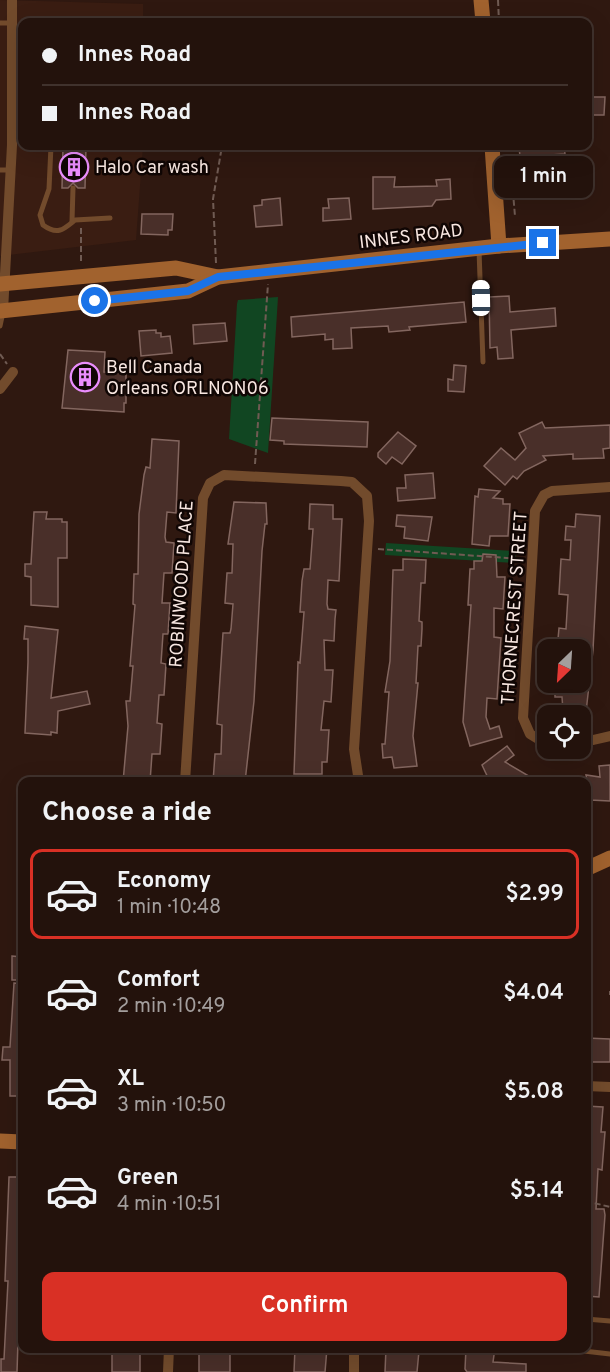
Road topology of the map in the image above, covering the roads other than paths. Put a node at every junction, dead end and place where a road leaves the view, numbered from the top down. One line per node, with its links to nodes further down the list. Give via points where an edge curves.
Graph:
1 (12, 0): 4 (street)
2 (481, 0): 3 (main road)
3 (483, 18)
4 (6, 23): 7 (street)
5 (51, 150): 10 (lane, via 49,189 41,223 58,231 65,230)
6 (492, 150): 12 (main road)
7 (5, 170): 15 (street)
8 (73, 188): 10 (lane)
9 (110, 218): 10 (lane)
10 (72, 221)
11 (610, 239): 12 (main road, INNES ROAD)
12 (499, 246): 13 (main road, INNES ROAD)
13 (478, 248): 14 (main road, INNES ROAD); 18 (lane)
14 (218, 277): 15 (main road, INNES ROAD, via 176,268); 16 (main road, INNES ROAD, via 188,291)
15 (3, 284): 16 (street)
16 (2, 311): 17 (lane)
17 (0, 326)
18 (483, 362)
19 (13, 372): 20 (street)
20 (0, 389)
21 (610, 487): 23 (street, THORNECREST STREET, via 544,495 535,511 523,718 530,734)
22 (610, 736): 24 (street)
23 (537, 738)
24 (591, 740)
25 (185, 777): 26 (street, ROBINWOOD PLACE, via 205,490 224,475 352,482 362,489 369,504 354,749)
26 (358, 777)
27 (610, 858): 28 (main road)
28 (591, 867)
29 (591, 1086): 30 (street)
30 (610, 1087)
31 (0, 1141): 32 (main road)
32 (18, 1142)
33 (591, 1319): 34 (lane)
34 (610, 1321)
35 (591, 1352): 38 (lane)
36 (169, 1353): 39 (street)
37 (354, 1353): 40 (street)
38 (610, 1354)
39 (168, 1372)
40 (354, 1372)

